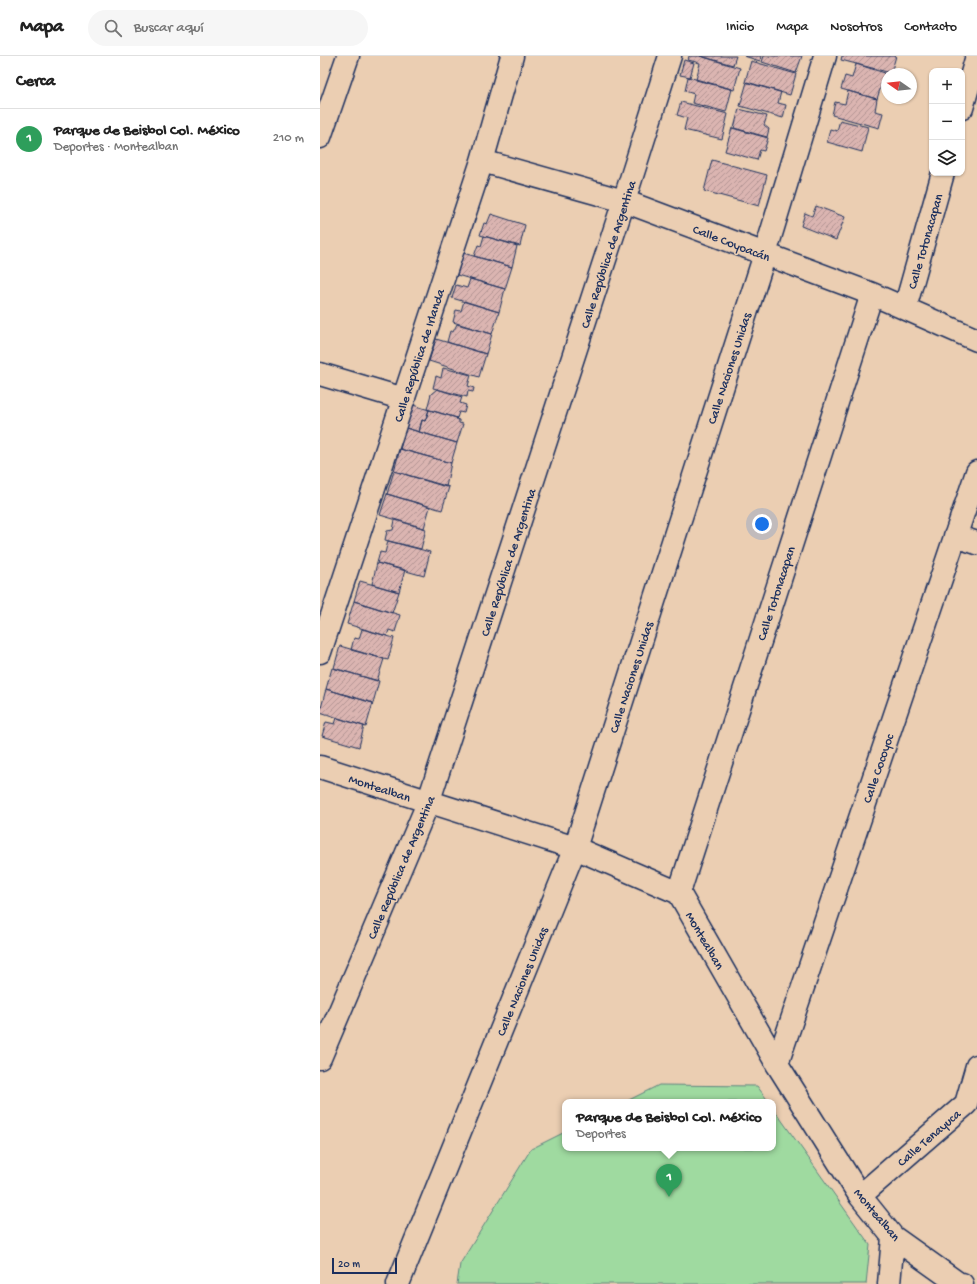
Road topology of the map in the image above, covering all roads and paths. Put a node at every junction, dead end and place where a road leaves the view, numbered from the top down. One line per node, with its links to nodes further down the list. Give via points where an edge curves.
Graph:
1 (348, 56): 7 (street)
2 (512, 56): 8 (street, Calle República de Irlanda)
3 (670, 56): 10 (street, Calle República de Argentina)
4 (825, 56): 11 (street, Calle Naciones Unidas)
5 (977, 56): 6 (street)
6 (963, 104)
7 (320, 137)
8 (482, 161): 10 (street, Calle Coyoacán); 16 (street, Calle República de Irlanda)
9 (942, 176): 13 (street, Calle Totonacapan)
10 (624, 201): 11 (street, Calle Coyoacán); 22 (street, Calle República de Argentina)
11 (765, 254): 12 (street, Calle Coyoacán); 23 (street, Calle Naciones Unidas)
12 (872, 294): 13 (street, Calle Coyoacán); 24 (street, Calle Totonacapan)
13 (905, 308): 14 (street, Calle Coyoacán)
14 (977, 340)
15 (320, 374): 16 (street)
16 (404, 399): 20 (street, Calle República de Irlanda)
17 (977, 472): 18 (street, Calle Cocoyoc)
18 (955, 536): 19 (street); 26 (street, Calle Cocoyoc)
19 (977, 543)
20 (320, 652)
21 (320, 767): 22 (street, Montealban)
22 (428, 803): 23 (street, Montealban); 25 (street, Calle República de Argentina)
23 (575, 848): 24 (street, Montealban); 30 (street, Calle Naciones Unidas)
24 (679, 893): 26 (street, Montealban)
25 (320, 1058)
26 (777, 1064): 28 (street, Montealban)
27 (977, 1066): 28 (street, Calle Tenayuca, via 966,1104)
28 (860, 1196): 29 (street, Montealban)
29 (893, 1237): 31 (street); 32 (street, Montealban)
30 (398, 1284)
31 (889, 1284)
32 (962, 1284)

